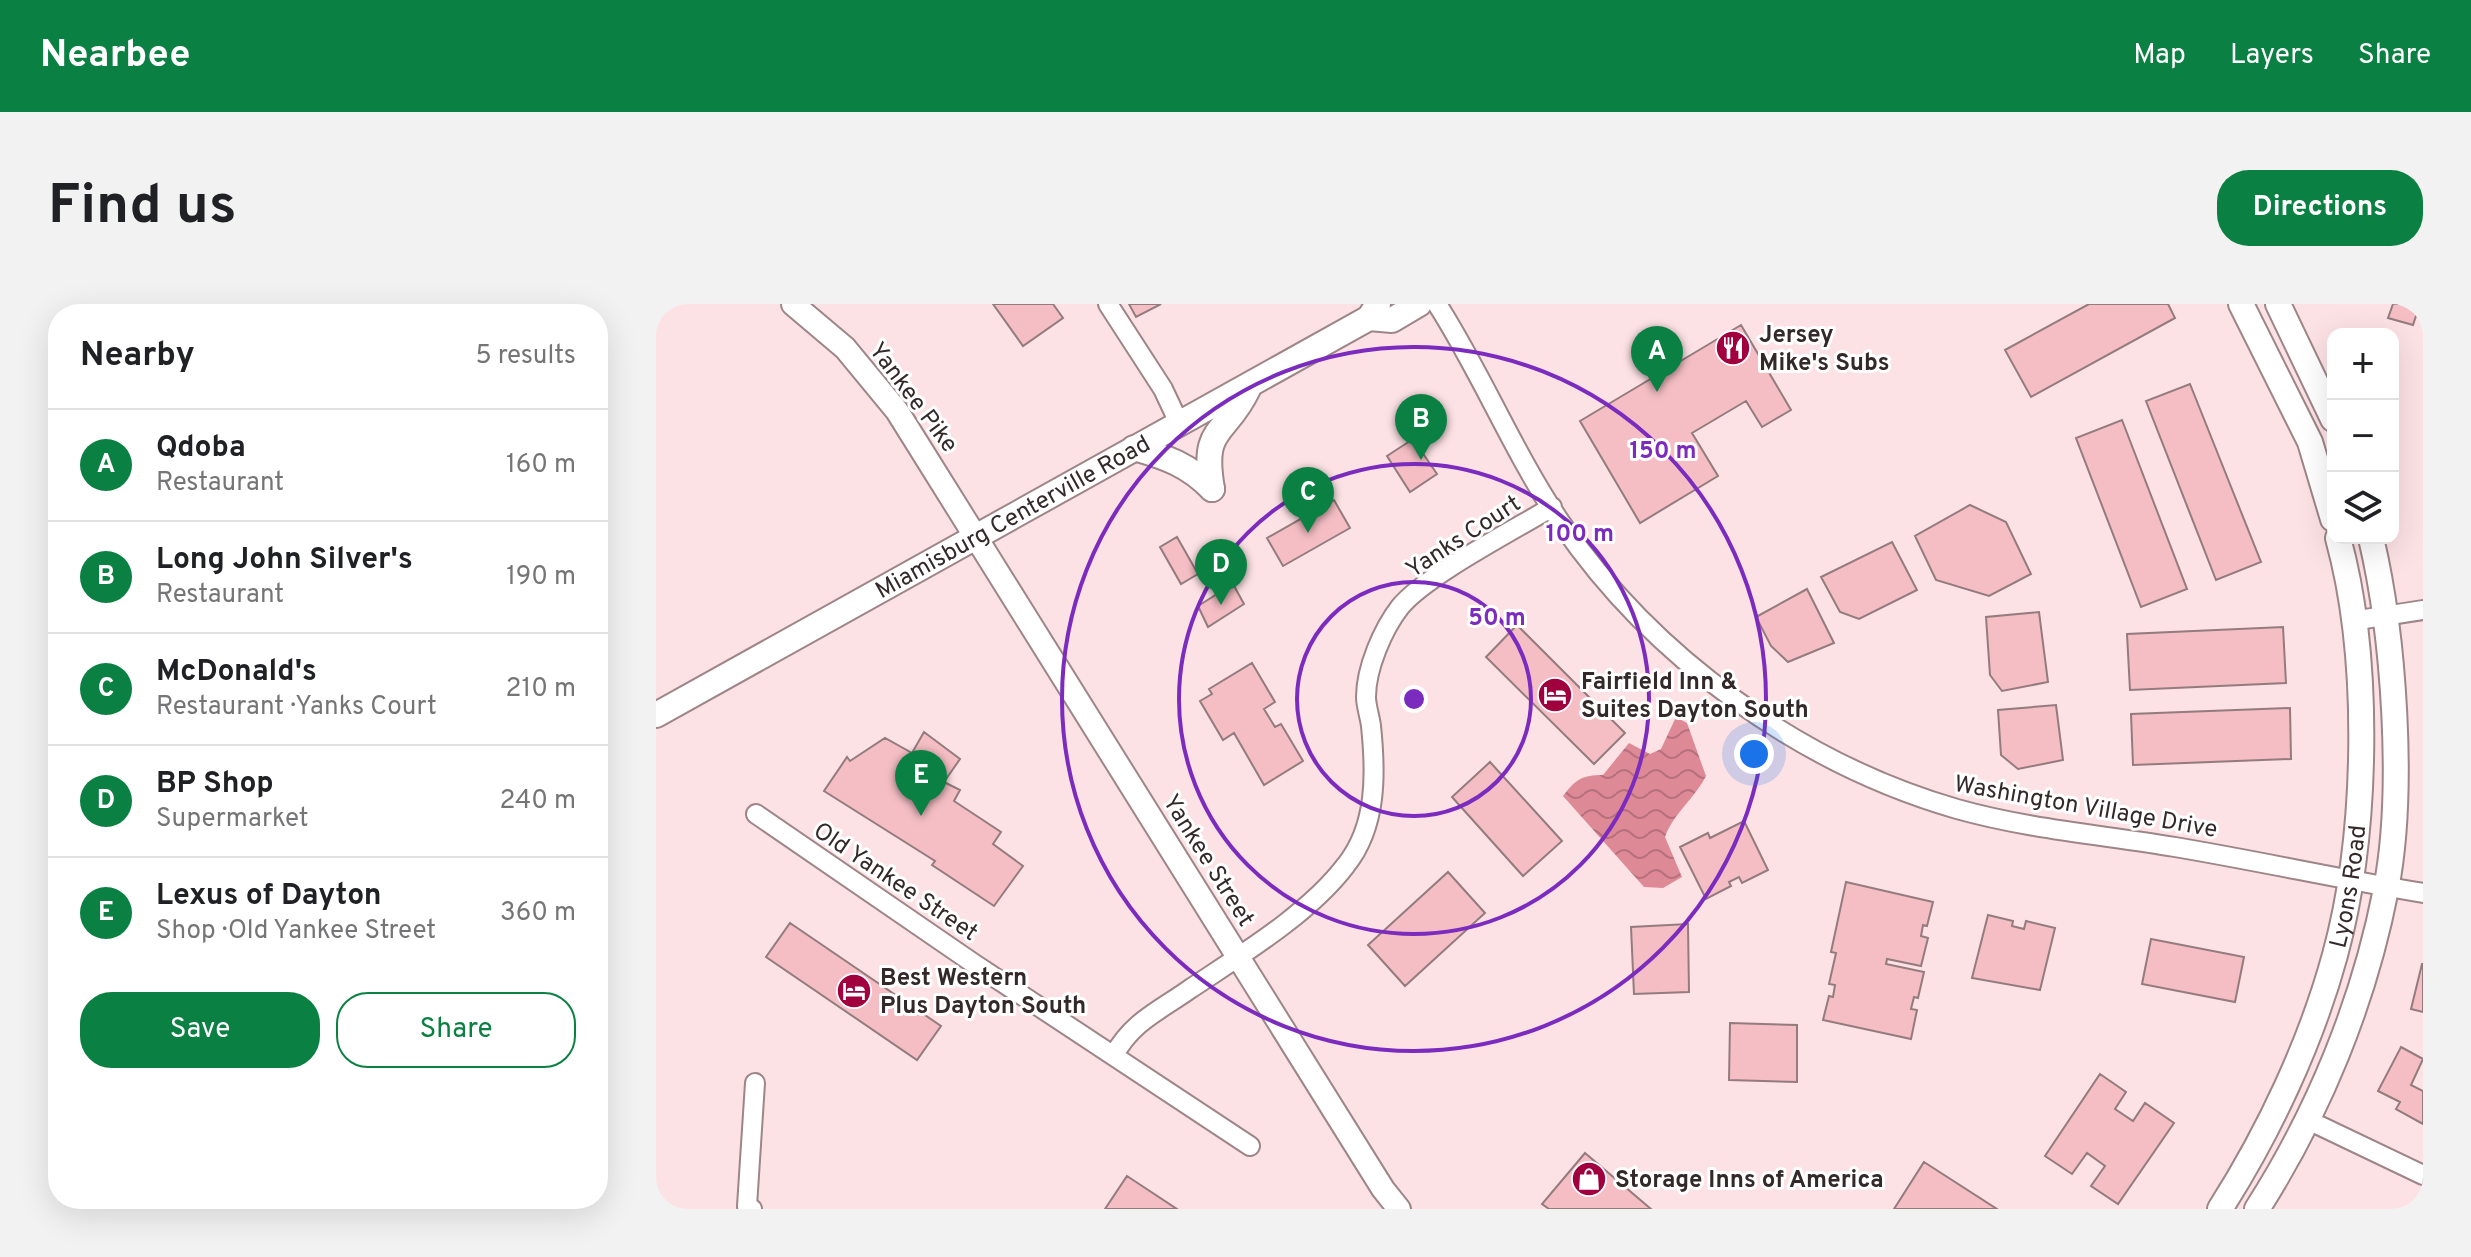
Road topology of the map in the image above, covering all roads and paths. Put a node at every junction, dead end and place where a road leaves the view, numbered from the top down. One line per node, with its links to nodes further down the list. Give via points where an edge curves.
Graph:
1 (793, 304): 14 (street, Yankee Pike, via 845,348 880,389 942,478)
2 (1108, 304): 10 (street)
3 (1419, 304): 7 (main road, Miamisburg Centerville Road, via 1392,320)
4 (1437, 304): 13 (street, Washington Village Drive)
5 (2241, 304): 12 (main road, via 2310,442)
6 (2278, 304): 9 (main road)
7 (1380, 311): 8 (main road, Miamisburg Centerville Road)
8 (1252, 382): 10 (main road, Miamisburg Centerville Road); 11 (main road, via 1212,439 1212,489 1176,460)
9 (2327, 406)
10 (1179, 423): 11 (main road, Miamisburg Centerville Road)
11 (1134, 448): 14 (main road, Miamisburg Centerville Road)
12 (2327, 499)
13 (1552, 507): 22 (street, Washington Village Drive, via 1631,607 1705,676 1787,734 1876,781 2002,820); 25 (street, Yanks Court, via 1401,605 1378,649 1366,696 1374,784 1359,848 1323,892)
14 (975, 538): 20 (main road, Miamisburg Centerville Road); 25 (street, Yankee Street)
15 (2339, 544): 19 (main road, Lyons Road)
16 (2372, 544): 18 (main road, Lyons Road)
17 (2423, 610): 18 (street)
18 (2386, 618): 19 (street); 23 (main road, Lyons Road, via 2393,790)
19 (2352, 621): 22 (main road, Lyons Road, via 2360,702)
20 (665, 710)
21 (756, 814): 26 (street, Old Yankee Street)
22 (2349, 879): 23 (street, Washington Village Drive); 33 (main road, Lyons Road, via 2335,954 2306,1036 2271,1123)
23 (2386, 887): 24 (street, Washington Village Drive); 28 (main road, Lyons Road, via 2366,967)
24 (2423, 893)
25 (1239, 956): 26 (street, Yanks Court, via 1128,1030); 32 (street, Yankee Street)
26 (1114, 1055): 29 (street, Old Yankee Street)
27 (755, 1083): 31 (street, via 747,1206)
28 (2310, 1121): 30 (street); 34 (main road, Lyons Road)
29 (1250, 1146)
30 (2423, 1175)
31 (752, 1209)
32 (1399, 1209)
33 (2220, 1209)
34 (2257, 1209)

